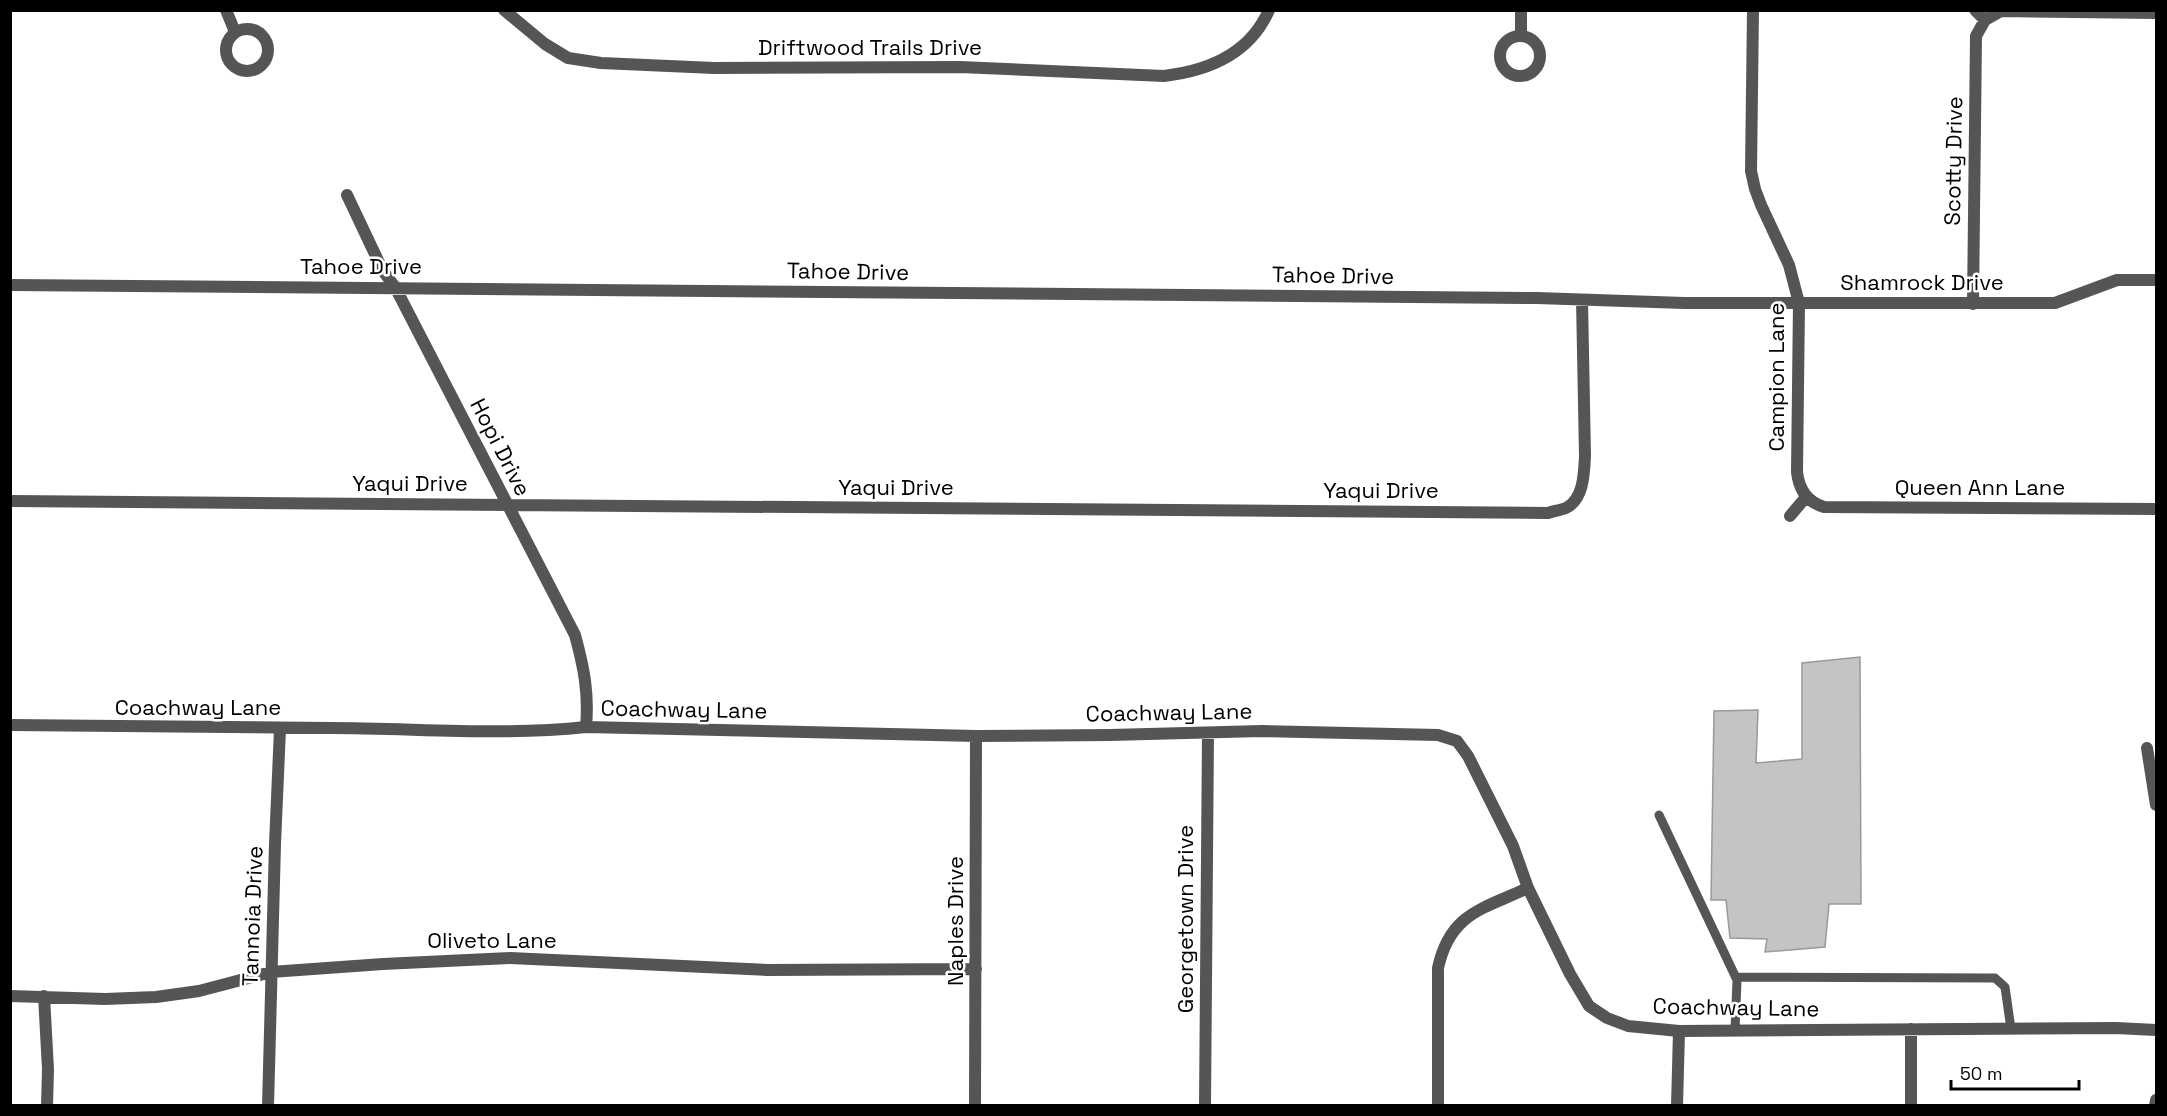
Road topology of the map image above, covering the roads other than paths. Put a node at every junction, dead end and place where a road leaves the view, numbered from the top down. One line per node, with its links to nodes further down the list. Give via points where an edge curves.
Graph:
1 (226, 10): 9 (street)
2 (504, 10): 3 (street, Driftwood Trails Drive, via 545,44 568,57 601,63 649,67 960,67 1164,76 1209,67 1228,57 1245,45)
3 (1269, 10)
4 (1521, 10): 10 (street)
5 (1753, 10): 17 (street, Campion Lane, via 1751,171 1761,205 1789,265)
6 (1975, 10): 8 (street)
7 (2157, 13): 8 (street, via 2001,11)
8 (1985, 20): 18 (street, Scotty Drive, via 1976,36)
9 (235, 32)
10 (1521, 36)
11 (346, 195): 14 (street, Hopi Drive, via 383,271)
12 (2157, 280): 18 (street, Shamrock Drive, via 2117,280 2055,303)
13 (10, 285): 14 (street, Tahoe Drive)
14 (395, 287): 15 (street, Tahoe Drive); 21 (street, Hopi Drive)
15 (1582, 300): 16 (street, Tahoe Drive); 21 (street, Yaqui Drive, via 1583,480 1577,498 1568,507 1548,513)
16 (1684, 303): 17 (street, Shamrock Drive)
17 (1799, 303): 18 (street, Shamrock Drive); 19 (street, Campion Lane, via 1797,472)
18 (1973, 304)
19 (1806, 497): 22 (street, Queen Ann Lane, via 1824,507); 23 (street)
20 (10, 501): 21 (street, Yaqui Drive)
21 (507, 505): 25 (street, Hopi Drive, via 575,635 587,690)
22 (2157, 509)
23 (1790, 516)
24 (10, 725): 26 (street, Coachway Lane)
25 (586, 727): 26 (street, Coachway Lane, via 504,732); 28 (street, Coachway Lane)
26 (280, 729): 34 (street, Tannoia Drive)
27 (1208, 733): 28 (street, Coachway Lane); 32 (street, Coachway Lane, via 1380,732 1438,735 1457,741 1492,800); 47 (street, Georgetown Drive)
28 (976, 736): 33 (street, Naples Drive)
29 (2147, 748): 30 (street)
30 (2157, 806)
31 (1659, 815): 35 (lane)
32 (1528, 888): 41 (street, Coachway Lane, via 1589,1006 1628,1026); 48 (street, via 1466,918 1452,930 1442,949 1438,968)
33 (976, 969): 34 (street, Oliveto Lane, via 767,970 510,958); 46 (street, Naples Drive)
34 (271, 972): 37 (street, Oliveto Lane, via 199,992 156,998); 45 (street, Tannoia Drive)
35 (1736, 976): 39 (lane, via 1995,978 2005,987); 42 (lane)
36 (10, 996): 37 (street, Oliveto Lane)
37 (44, 996): 44 (street)
38 (1911, 1029): 39 (street, Coachway Lane); 42 (street, Coachway Lane); 50 (street)
39 (2011, 1029): 40 (street, Coachway Lane)
40 (2157, 1030)
41 (1679, 1031): 42 (street, Coachway Lane); 49 (street)
42 (1736, 1031)
43 (2157, 1100): 51 (street)
44 (47, 1106)
45 (268, 1106)
46 (975, 1106)
47 (1205, 1106)
48 (1438, 1106)
49 (1677, 1106)
50 (1911, 1106)
51 (2155, 1106)

